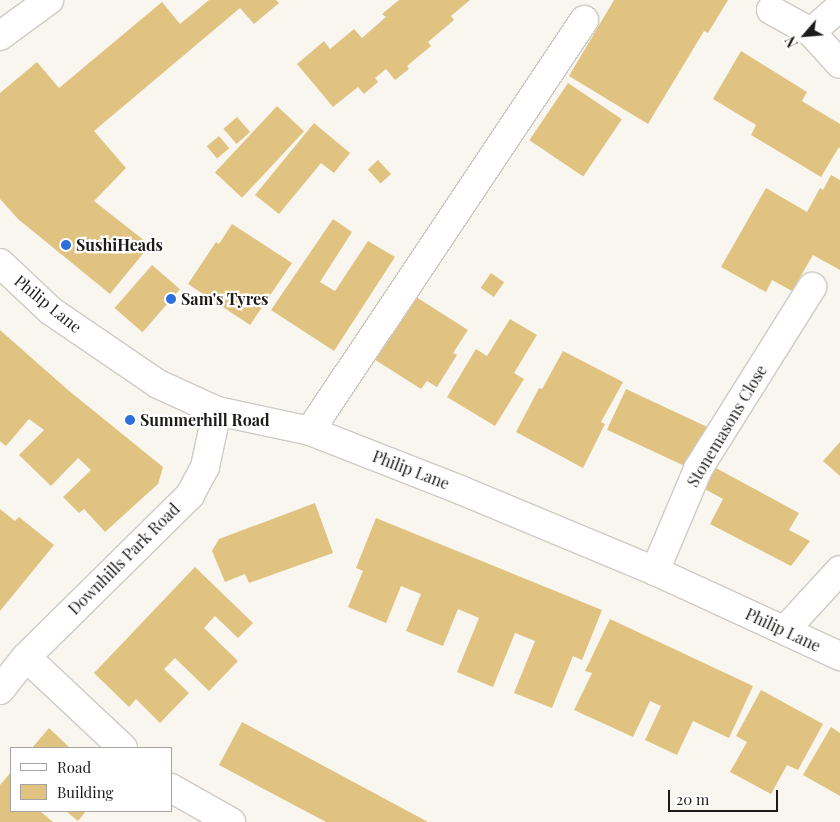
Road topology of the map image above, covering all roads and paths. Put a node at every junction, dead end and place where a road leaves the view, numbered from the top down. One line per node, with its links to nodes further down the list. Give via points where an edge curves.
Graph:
1 (49, 0): 6 (street)
2 (840, 7): 5 (street)
3 (771, 10): 5 (street)
4 (584, 20): 11 (street)
5 (811, 32): 7 (street)
6 (0, 36)
7 (840, 64)
8 (0, 263): 10 (street, Philip Lane, via 51,311 150,379)
9 (812, 287): 13 (street, Stonemasons Close, via 698,469)
10 (217, 411): 11 (street, Philip Lane); 16 (street, Downhills Park Road, via 205,467 190,495)
11 (310, 431): 13 (street, Philip Lane)
12 (840, 570): 14 (street)
13 (655, 571): 14 (street, Philip Lane)
14 (785, 630): 15 (street, Philip Lane)
15 (840, 656)
16 (26, 657): 17 (street, Downhills Park Road); 18 (street)
17 (0, 690)
18 (122, 747)
19 (172, 789): 20 (street)
20 (231, 822)

